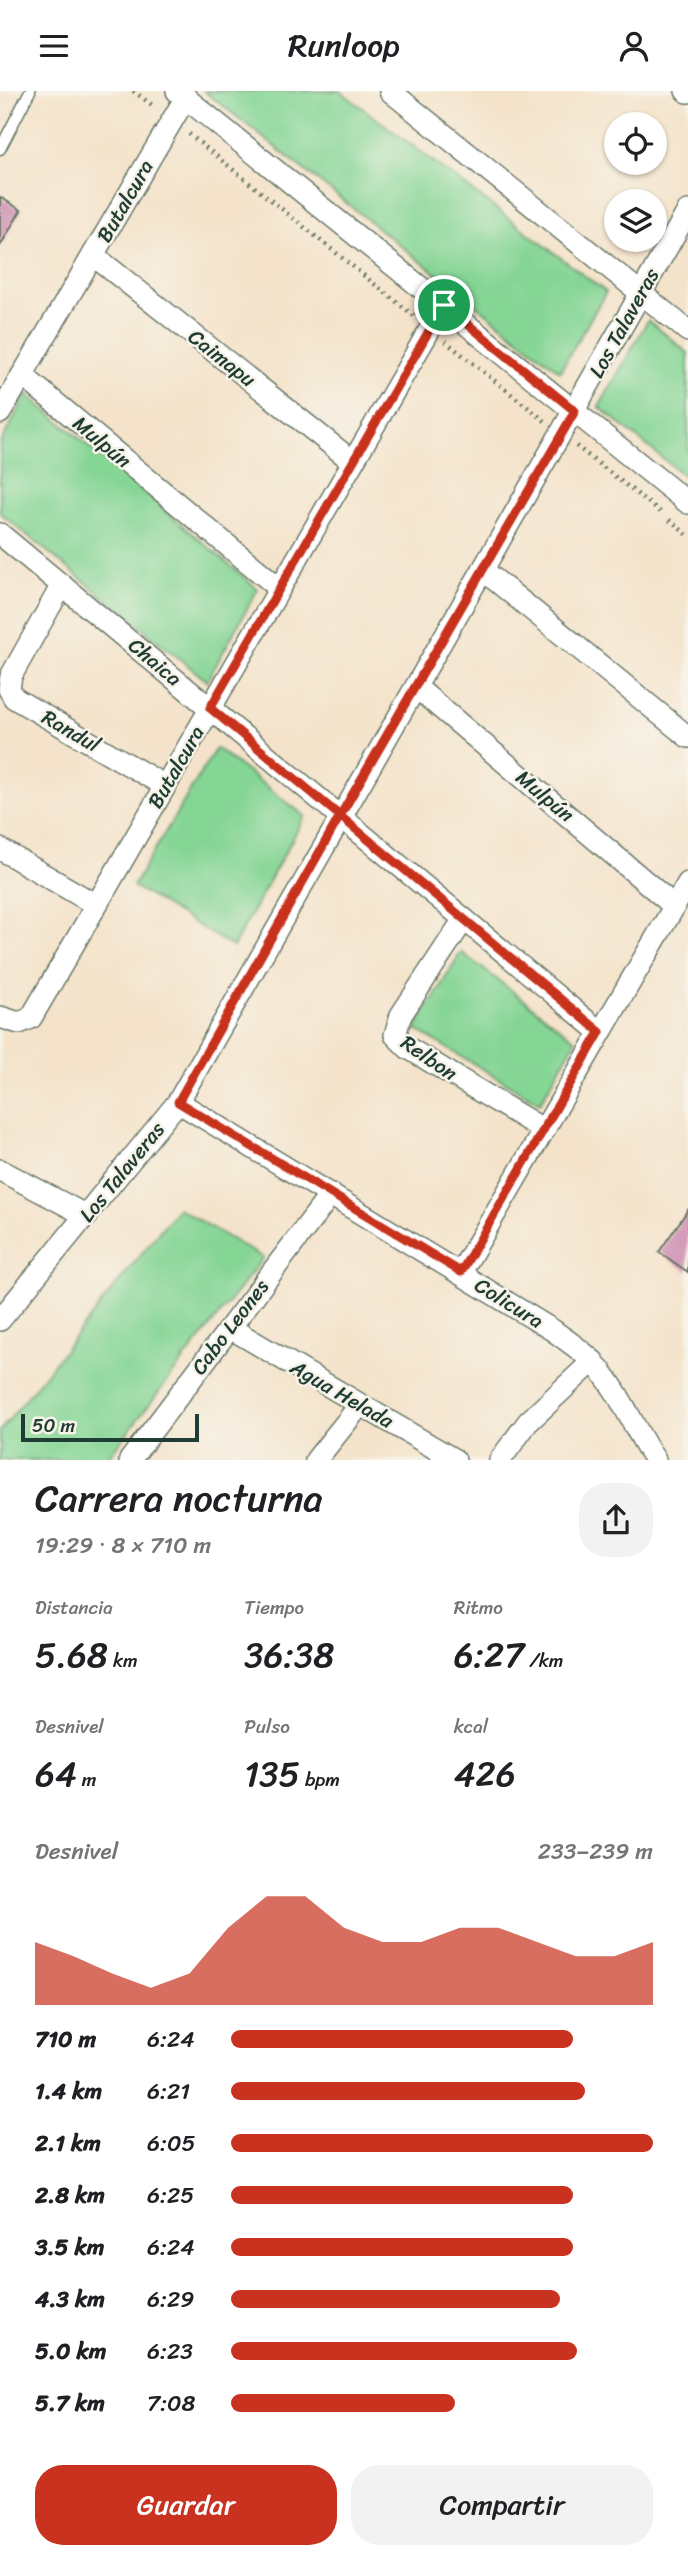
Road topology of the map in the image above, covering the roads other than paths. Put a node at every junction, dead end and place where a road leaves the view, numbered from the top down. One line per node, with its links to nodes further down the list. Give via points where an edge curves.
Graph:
1 (30, 91): 4 (lane)
2 (390, 91): 7 (street)
3 (181, 94): 6 (street, Butalcura, via 172,120); 8 (street)
4 (0, 149)
5 (688, 211): 7 (street, Los Talaveras)
6 (93, 255): 10 (street, Butalcura); 13 (street, Caimapu)
7 (641, 293): 9 (street); 11 (street, Los Talaveras)
8 (444, 305): 11 (street); 13 (street, Butalcura)
9 (688, 331)
10 (22, 375): 12 (street, Butalcura); 18 (street, Mulpún)
11 (575, 411): 14 (street); 16 (street, Los Talaveras)
12 (0, 413)
13 (352, 461): 18 (street, Butalcura)
14 (688, 502)
15 (0, 534): 17 (street, Chaica)
16 (483, 570): 19 (street, Los Talaveras); 21 (street)
17 (62, 585): 20 (street, Chaica); 22 (street, Randul, via 10,676 9,689 14,698)
18 (279, 588): 20 (street, Butalcura)
19 (416, 687): 23 (street, Los Talaveras); 27 (street, Mulpún)
20 (210, 708): 22 (street, Butalcura); 23 (street, Chaica)
21 (688, 737)
22 (165, 786): 26 (street, Butalcura)
23 (340, 816): 28 (street, Chaica); 31 (street, Los Talaveras)
24 (0, 849): 26 (street)
25 (688, 883): 27 (street)
26 (96, 905): 29 (street, Butalcura, via 31,1018 19,1023)
27 (674, 906): 30 (street)
28 (464, 919): 30 (street, Chaica); 32 (street, Relbon, via 401,1015 395,1035 408,1048)
29 (0, 1017)
30 (600, 1032): 32 (street)
31 (178, 1102): 34 (street, Colicura); 35 (street, Los Talaveras)
32 (544, 1130): 36 (street)
33 (0, 1170): 35 (street)
34 (331, 1194): 36 (street, Colicura); 38 (street, Cabo Leones)
35 (87, 1216): 37 (street, Los Talaveras)
36 (461, 1272): 39 (street, Colicura)
37 (0, 1320)
38 (230, 1328): 40 (street, Agua Helada); 41 (street, Cabo Leones)
39 (593, 1361): 44 (street, via 528,1422); 45 (street, Colicura)
40 (360, 1405): 42 (street); 43 (street, Agua Helada)
41 (130, 1460)
42 (316, 1460)
43 (454, 1460)
44 (500, 1460)
45 (655, 1460)

